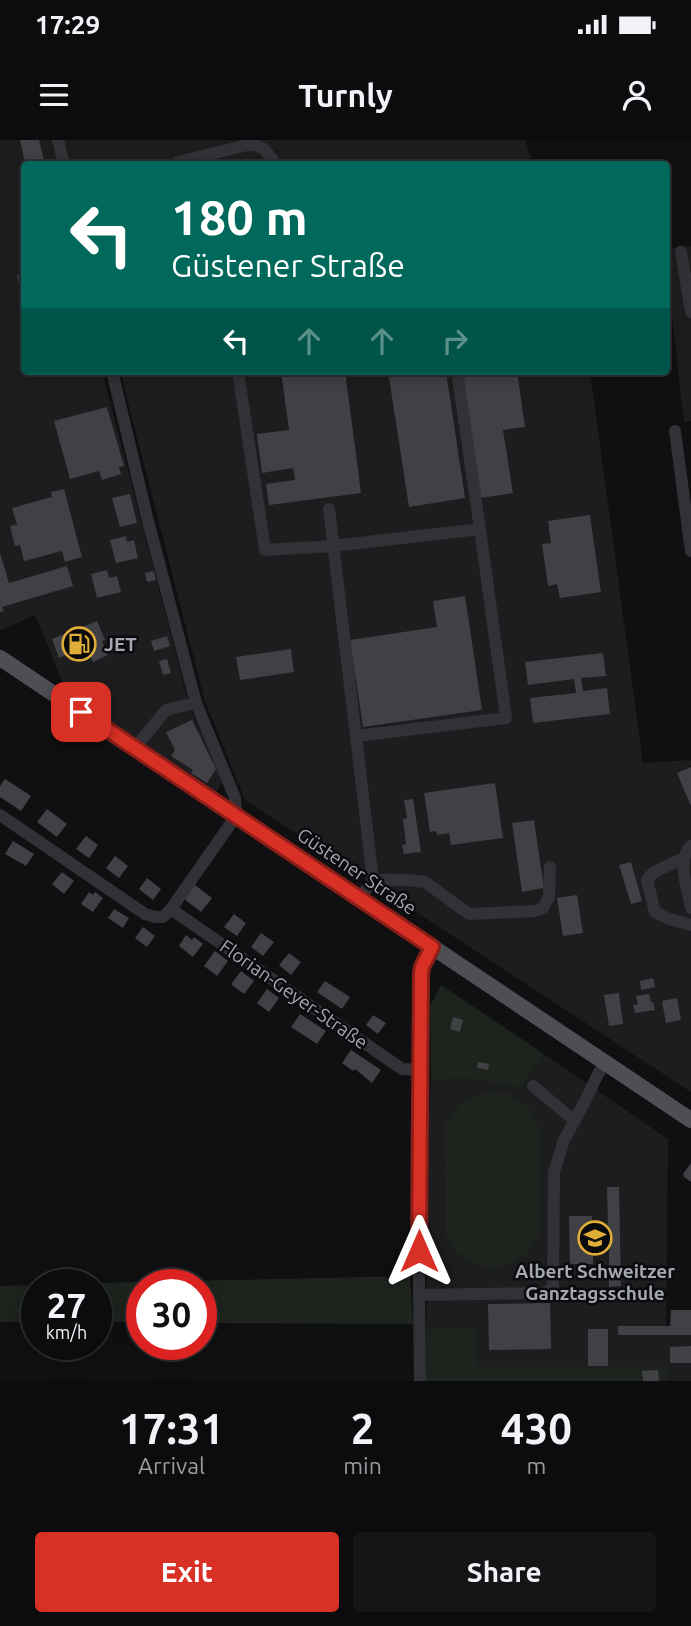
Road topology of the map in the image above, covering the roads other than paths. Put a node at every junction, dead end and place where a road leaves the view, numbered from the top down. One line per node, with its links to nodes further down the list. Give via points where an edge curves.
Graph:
1 (58, 140): 2 (street)
2 (63, 161)
3 (182, 161): 4 (street, via 252,144)
4 (274, 161)
5 (681, 252): 6 (street)
6 (691, 312)
7 (114, 375): 17 (street)
8 (239, 375): 14 (street, via 265,550)
9 (458, 375): 13 (street)
10 (675, 431): 11 (street)
11 (688, 506): 15 (street)
12 (329, 509): 14 (street)
13 (480, 529): 14 (street); 18 (street, via 506,718)
14 (333, 546): 18 (street)
15 (691, 551)
16 (0, 658): 19 (main road, Güstener Straße)
17 (196, 703): 19 (street, via 166,710); 21 (street, via 235,798)
18 (356, 736): 25 (street)
19 (135, 748): 21 (main road, Güstener Straße)
20 (0, 815): 28 (street, via 145,914 163,917)
21 (236, 816): 26 (main road, Güstener Straße); 28 (street)
22 (691, 846): 23 (street)
23 (684, 858): 27 (street); 29 (street, via 647,880 655,912)
24 (550, 867): 25 (street, via 549,897 543,908 535,911 469,914 425,882)
25 (373, 880): 26 (street)
26 (360, 898): 30 (main road, Güstener Straße)
27 (691, 908)
28 (171, 909): 32 (street, Florian-Geyer-Straße, via 402,1069)
29 (691, 925)
30 (432, 947): 31 (main road, Güstener Straße); 32 (street, via 422,967)
31 (605, 1062): 34 (main road, Güstener Straße); 35 (street)
32 (420, 1070): 36 (street)
33 (533, 1086): 35 (street)
34 (691, 1120)
35 (575, 1121): 36 (street, via 554,1172 553,1288 543,1293)
36 (419, 1295): 37 (street)
37 (420, 1381)

